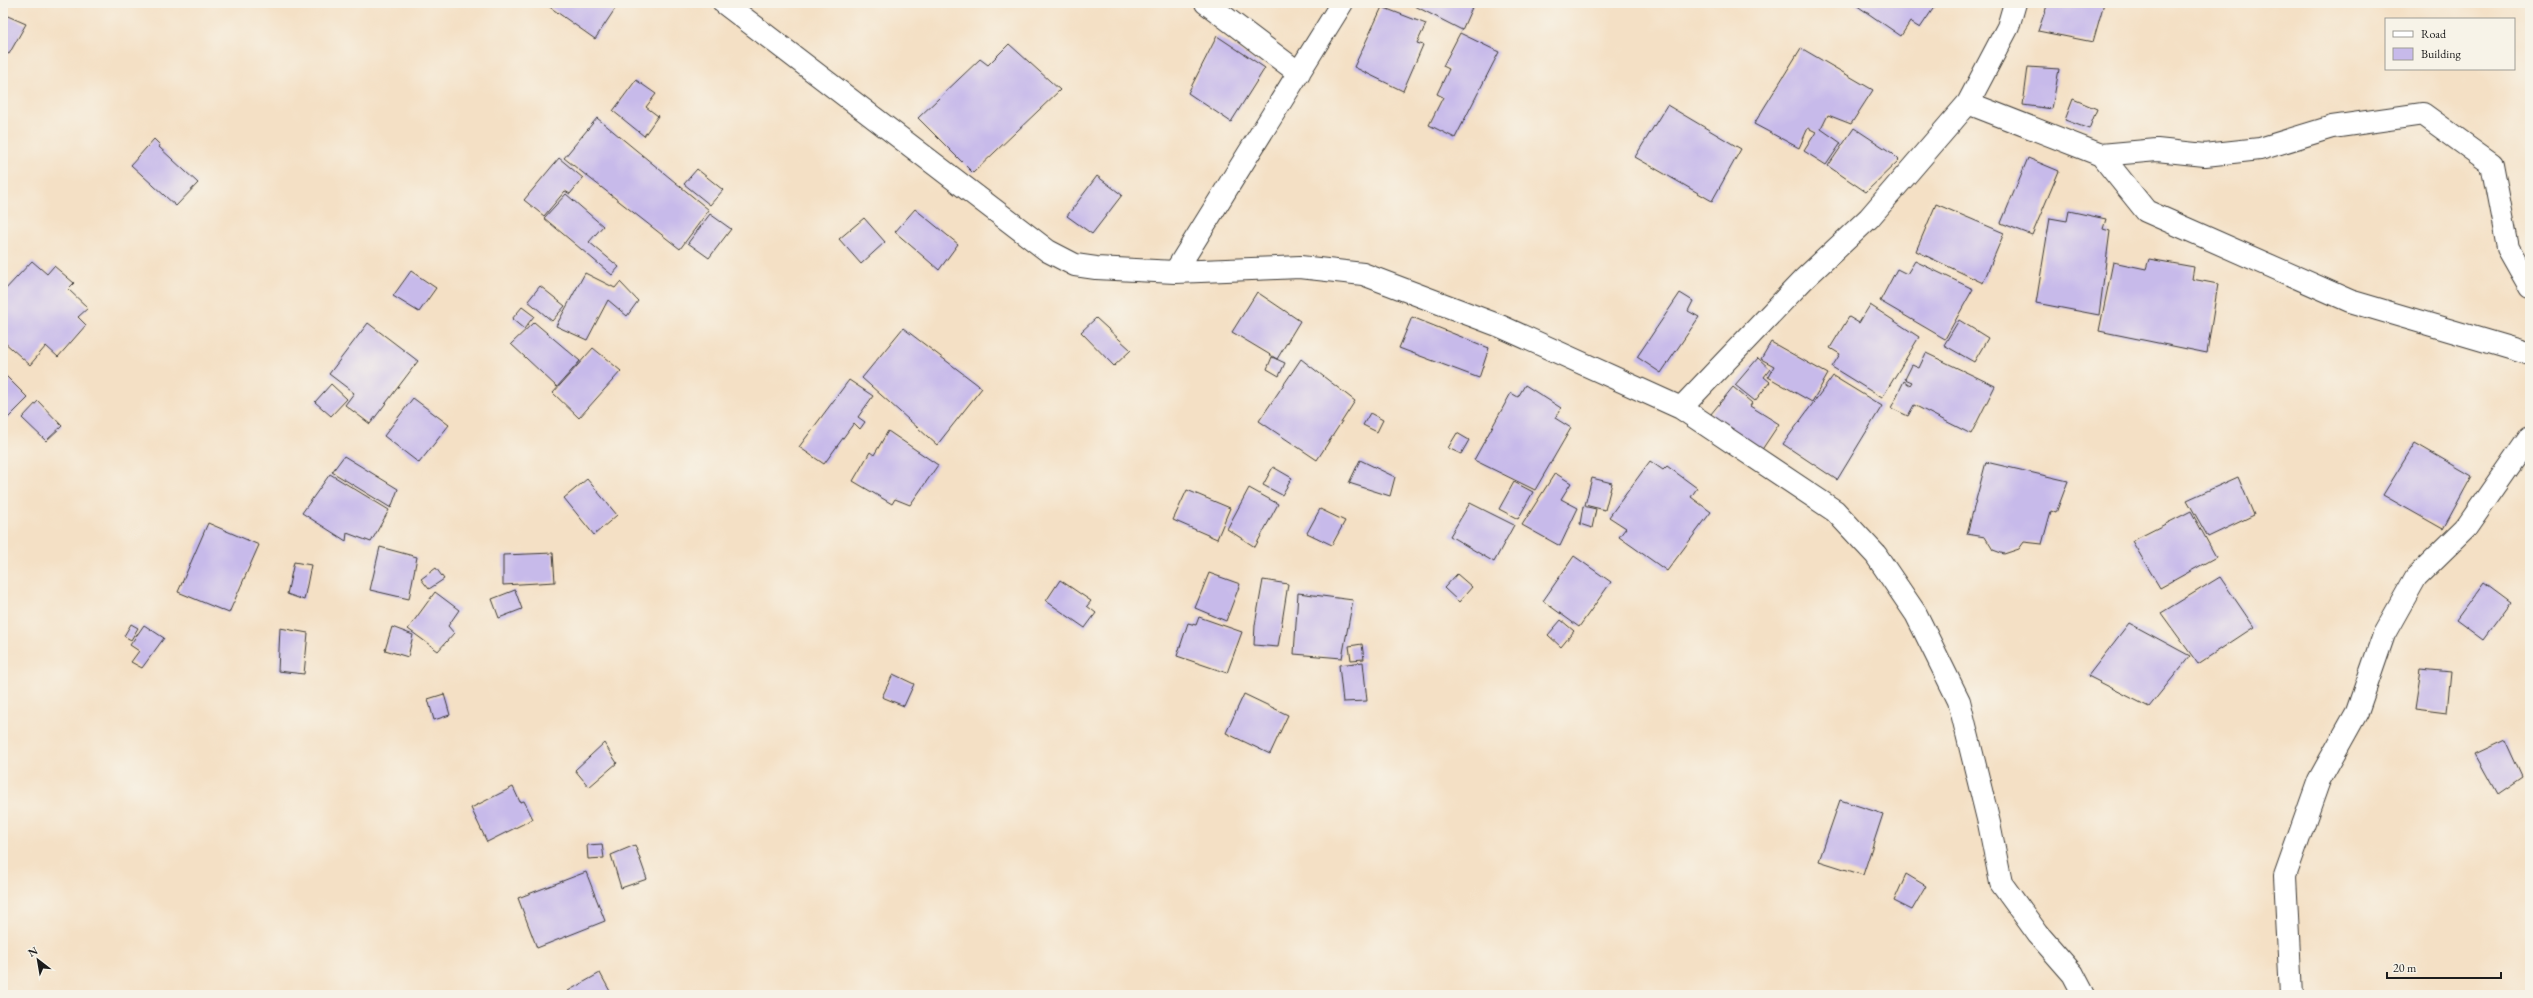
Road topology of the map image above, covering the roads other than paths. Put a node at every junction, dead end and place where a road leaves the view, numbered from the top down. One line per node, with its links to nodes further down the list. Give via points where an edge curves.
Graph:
1 (724, 3): 8 (street, via 1048,251 1075,265)
2 (1206, 3): 5 (street)
3 (1342, 3): 5 (street)
4 (2015, 3): 6 (street, via 2008,27)
5 (1299, 73): 8 (street)
6 (1968, 103): 7 (street); 11 (street, via 1870,218 1803,280)
7 (2101, 155): 9 (street, via 2157,150 2205,155 2260,149 2332,126 2423,114 2492,164 2508,248); 10 (street, via 2146,211 2350,301)
8 (1175, 272): 11 (street, via 1300,267 1363,274 1500,326)
9 (2530, 287)
10 (2530, 354)
11 (1681, 408): 13 (street, via 1835,511 1876,555 1916,614 1959,702 2001,882 2038,934 2073,974)
12 (2530, 436): 14 (street, via 2466,528 2416,577 2384,634 2357,712 2319,780 2285,876)
13 (2084, 995)
14 (2291, 995)

